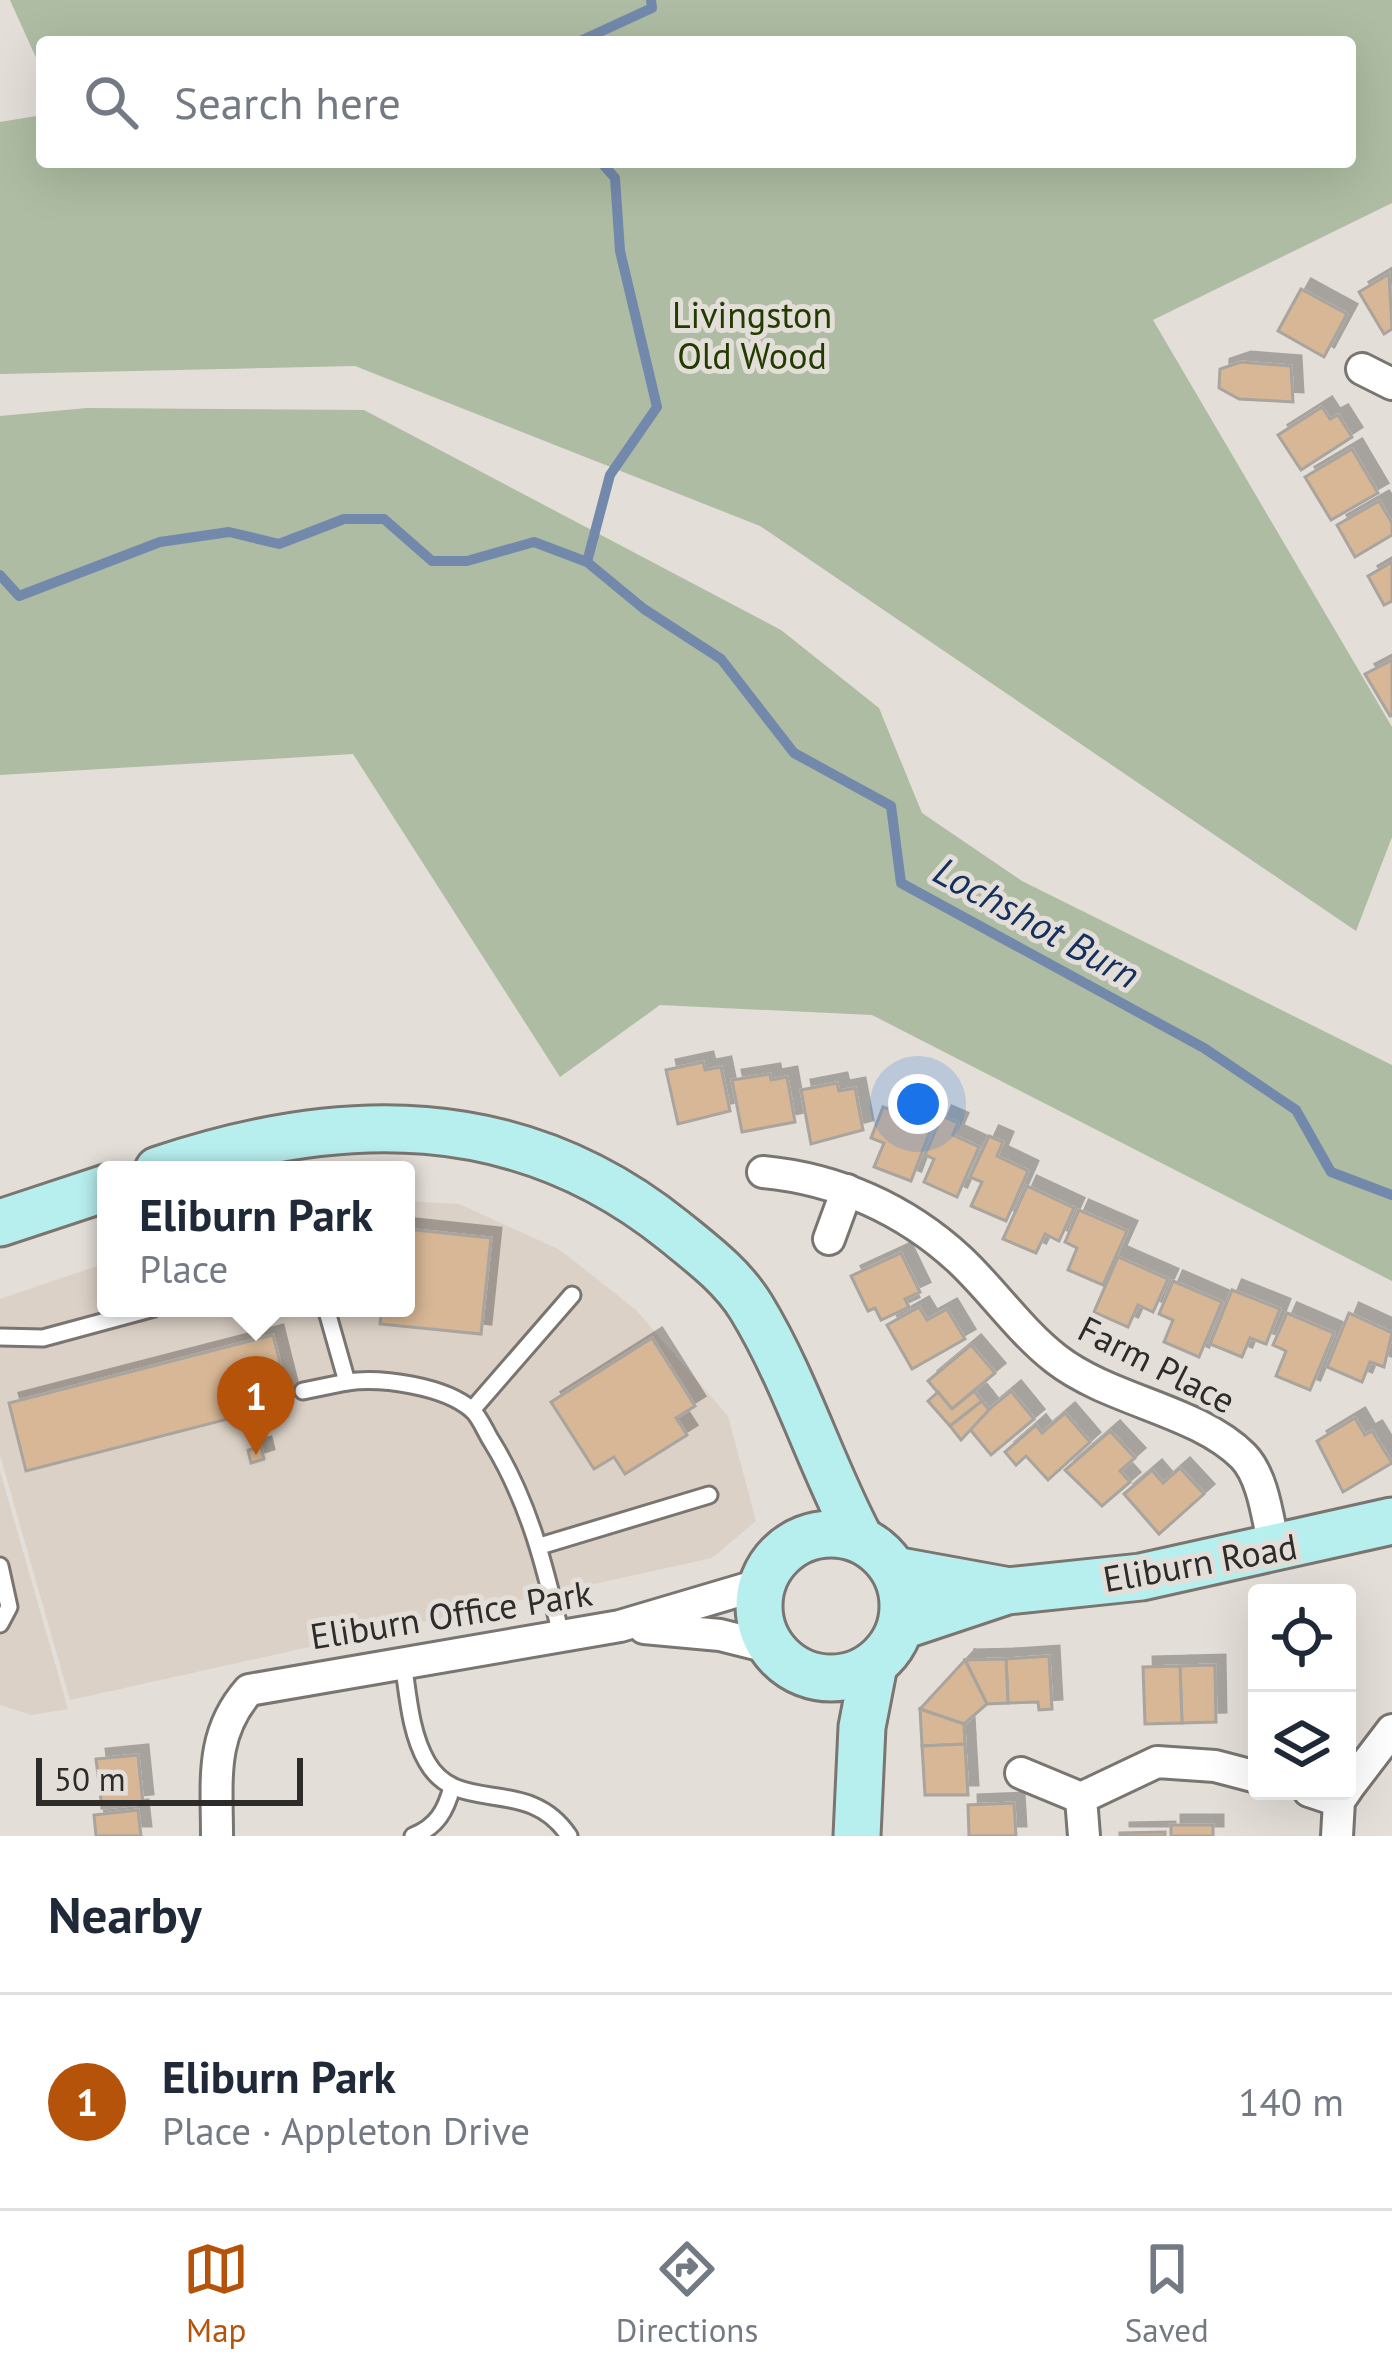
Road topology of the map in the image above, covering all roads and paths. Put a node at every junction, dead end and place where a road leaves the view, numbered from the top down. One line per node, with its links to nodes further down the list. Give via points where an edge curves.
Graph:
1 (1362, 369): 2 (street)
2 (1392, 384)
3 (190, 1161): 16 (street, via 291,1132 366,1126 431,1131 560,1161 654,1215 716,1265 749,1304)
4 (763, 1172): 6 (street, Farm Place)
5 (97, 1190): 7 (street)
6 (847, 1190): 8 (street); 22 (street, Farm Place, via 906,1217 960,1260 1057,1360 1221,1438 1247,1459)
7 (0, 1223)
8 (829, 1238)
9 (572, 1294): 15 (lane)
10 (121, 1317): 12 (lane, via 43,1338)
11 (328, 1317): 13 (lane)
12 (0, 1337)
13 (346, 1382): 14 (lane); 15 (lane, via 418,1387)
14 (303, 1391)
15 (472, 1410): 20 (lane, via 512,1474)
16 (805, 1426): 19 (street); 21 (street, via 802,1493)
17 (709, 1495): 20 (lane)
18 (1390, 1529): 22 (street, Eliburn Road)
19 (859, 1538): 21 (street, via 832,1533); 24 (street)
20 (540, 1546): 30 (lane)
21 (788, 1547): 25 (street)
22 (1275, 1551): 26 (street, Eliburn Road)
23 (0, 1566): 27 (lane, via 9,1607)
24 (894, 1570): 26 (street, Eliburn Road); 29 (street, via 904,1597)
25 (762, 1584): 28 (street, Eliburn Office Park); 32 (street, via 758,1606)
26 (1007, 1591): 29 (street, Eliburn Road)
27 (0, 1624)
28 (620, 1626): 30 (street, Eliburn Office Park); 32 (street, Eliburn Office Park, via 720,1635)
29 (902, 1626): 33 (street)
30 (562, 1635): 31 (street, Eliburn Office Park)
31 (403, 1661): 38 (lane, via 417,1739 428,1766); 42 (street, Eliburn Office Park, via 249,1690 228,1714 216,1752)
32 (790, 1662): 33 (street, via 842,1678); 41 (street, via 835,1723)
33 (874, 1665): 41 (street)
34 (1392, 1730): 35 (street)
35 (1356, 1770)
36 (1021, 1773): 39 (street)
37 (1248, 1775): 39 (street, via 1156,1762)
38 (452, 1787): 43 (lane, via 446,1811); 44 (lane, via 543,1808)
39 (1082, 1798): 45 (street)
40 (1335, 1800): 46 (street)
41 (856, 1816)
42 (218, 1836)
43 (412, 1836)
44 (569, 1836)
45 (1084, 1836)
46 (1337, 1836)

